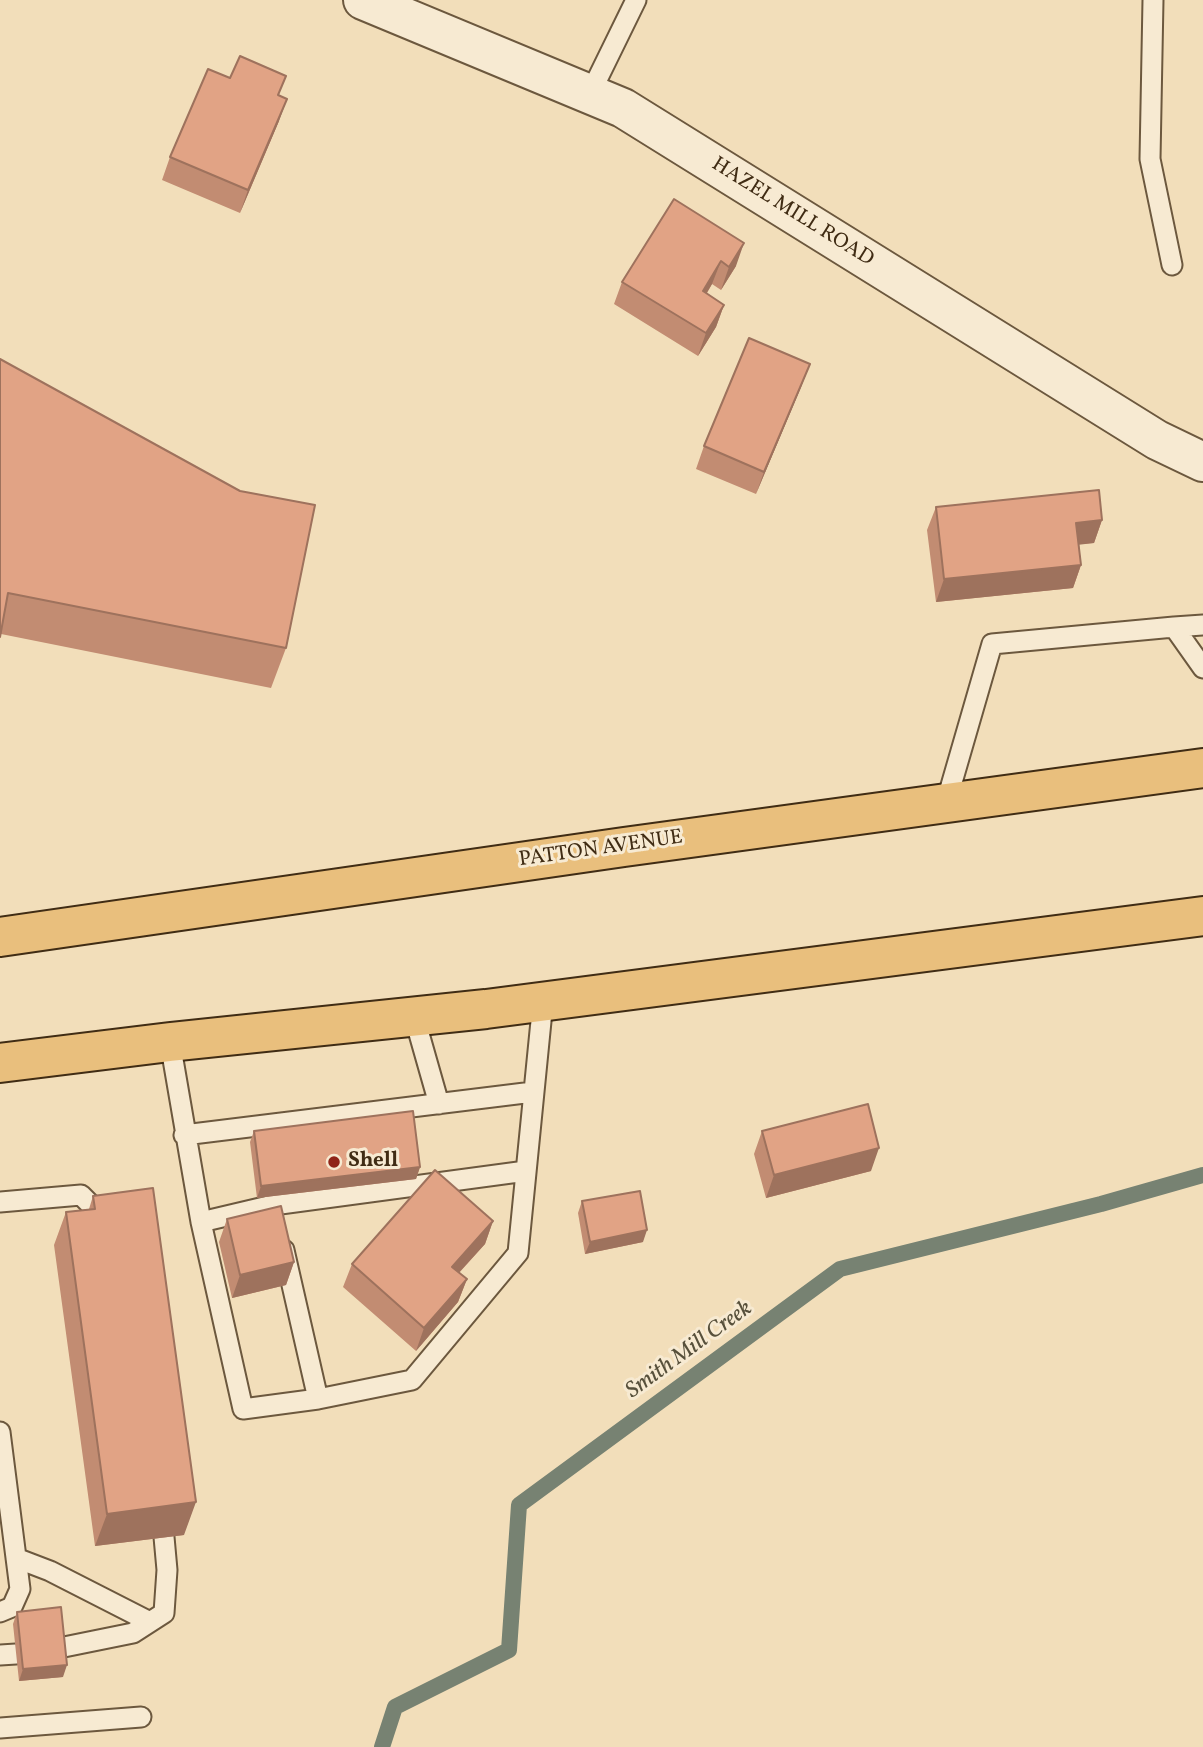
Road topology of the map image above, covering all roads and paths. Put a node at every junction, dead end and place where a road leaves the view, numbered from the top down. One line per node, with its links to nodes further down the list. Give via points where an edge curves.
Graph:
1 (363, 0): 4 (street, HAZEL MILL ROAD)
2 (636, 0): 4 (lane)
3 (1153, 0): 5 (lane, via 1150,159)
4 (590, 94): 6 (street, HAZEL MILL ROAD, via 623,108 1157,440)
5 (1172, 265)
6 (1203, 462)
7 (1203, 625): 8 (lane)
8 (1174, 627): 9 (lane); 11 (lane, via 992,644)
9 (1203, 667)
10 (1203, 768): 11 (main road, PATTON AVENUE)
11 (946, 803): 13 (main road, PATTON AVENUE)
12 (1203, 916): 14 (main road)
13 (0, 937)
14 (543, 1001): 15 (main road); 18 (lane)
15 (414, 1016): 16 (main road); 19 (lane)
16 (170, 1042): 17 (main road); 20 (lane)
17 (0, 1063)
18 (533, 1092): 19 (lane); 21 (lane)
19 (439, 1104): 20 (lane)
20 (184, 1136): 24 (lane)
21 (526, 1171): 23 (lane); 26 (lane, via 518,1253 412,1380)
22 (0, 1202): 25 (lane, via 81,1195)
23 (276, 1218): 24 (lane); 26 (lane)
24 (201, 1222): 26 (lane, via 243,1409)
25 (112, 1225)
26 (318, 1399)
27 (0, 1432): 29 (lane)
28 (164, 1537): 31 (lane, via 164,1613)
29 (16, 1558): 30 (lane, via 20,1589 12,1607); 31 (lane)
30 (0, 1612)
31 (150, 1622): 32 (lane, via 134,1633)
32 (59, 1648)
33 (141, 1717): 34 (lane)
34 (0, 1728)

